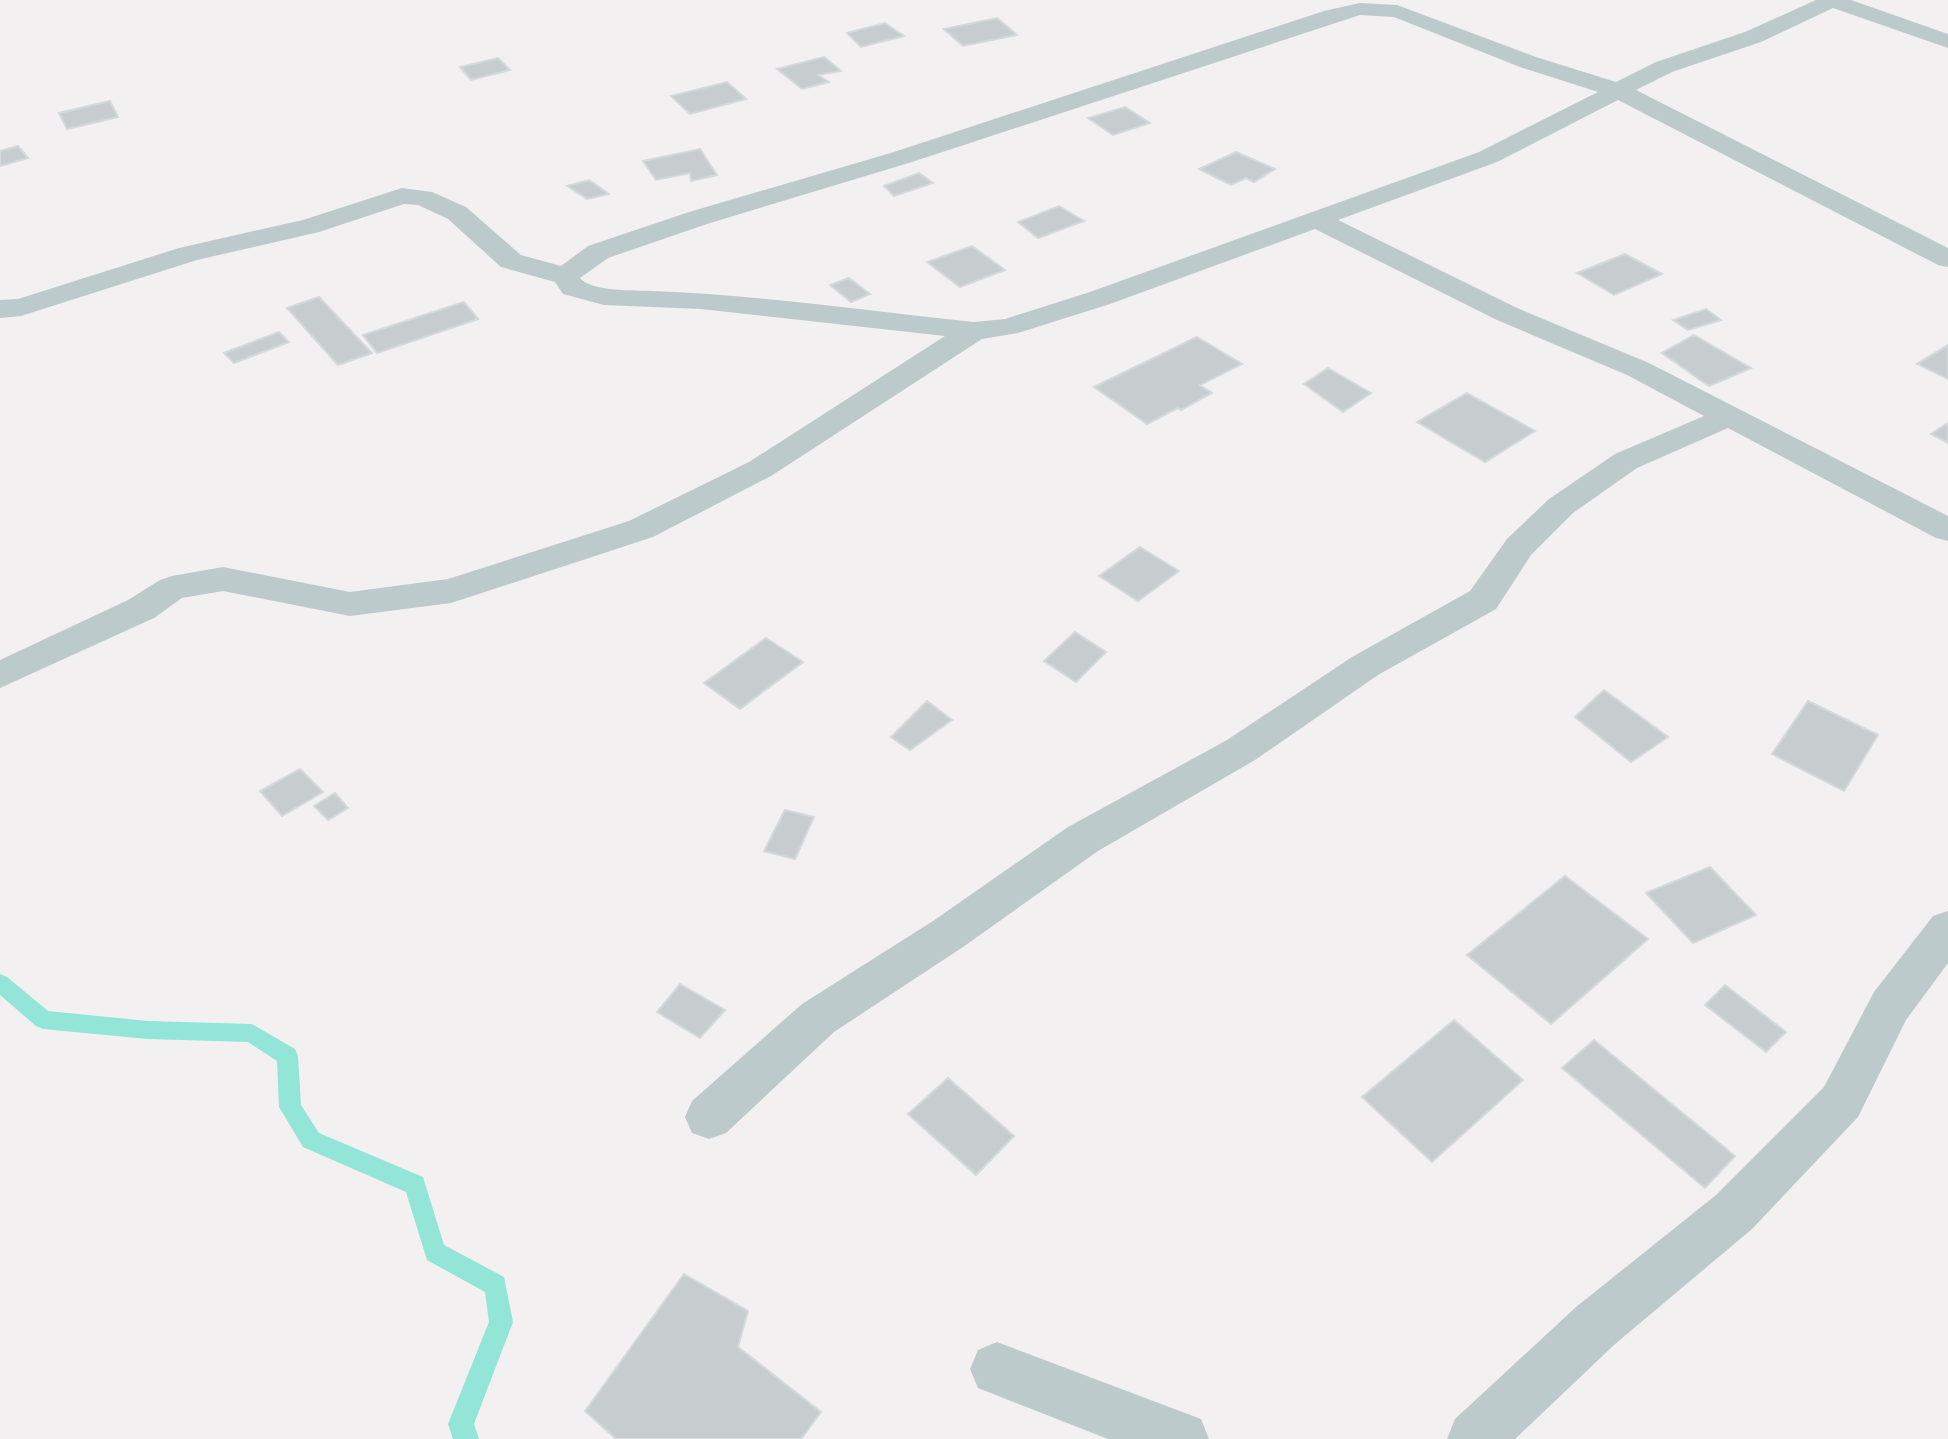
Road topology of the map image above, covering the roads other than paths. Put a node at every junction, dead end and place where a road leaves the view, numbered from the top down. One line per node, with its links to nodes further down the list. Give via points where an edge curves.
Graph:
1 (1832, 0): 2 (street); 3 (street, via 1753,37 1664,67)
2 (1948, 41)
3 (1619, 91): 4 (street, via 1488,157); 5 (street); 6 (street, via 1528,62 1397,10 1360,9 623,243 598,252)
4 (1317, 220): 8 (street, via 1101,298 1008,327); 9 (street)
5 (1948, 259)
6 (565, 276): 7 (street, via 511,261 457,213 423,197 402,195 310,226 189,254 22,307); 8 (street, via 573,288 604,297 701,301)
7 (0, 309)
8 (974, 331): 11 (street, via 760,469 641,529 451,591 350,604 223,579 172,588 141,608)
9 (1729, 416): 10 (street); 13 (street, via 1626,461 1561,506 1519,547 1483,600 1365,666 1241,750 1083,839 818,1018)
10 (1948, 530)
11 (0, 675)
12 (1948, 929): 16 (street, via 1890,1006 1841,1102 1734,1212 1595,1326)
13 (709, 1117)
14 (997, 1369): 15 (street)
15 (1181, 1439)
16 (1475, 1439)

